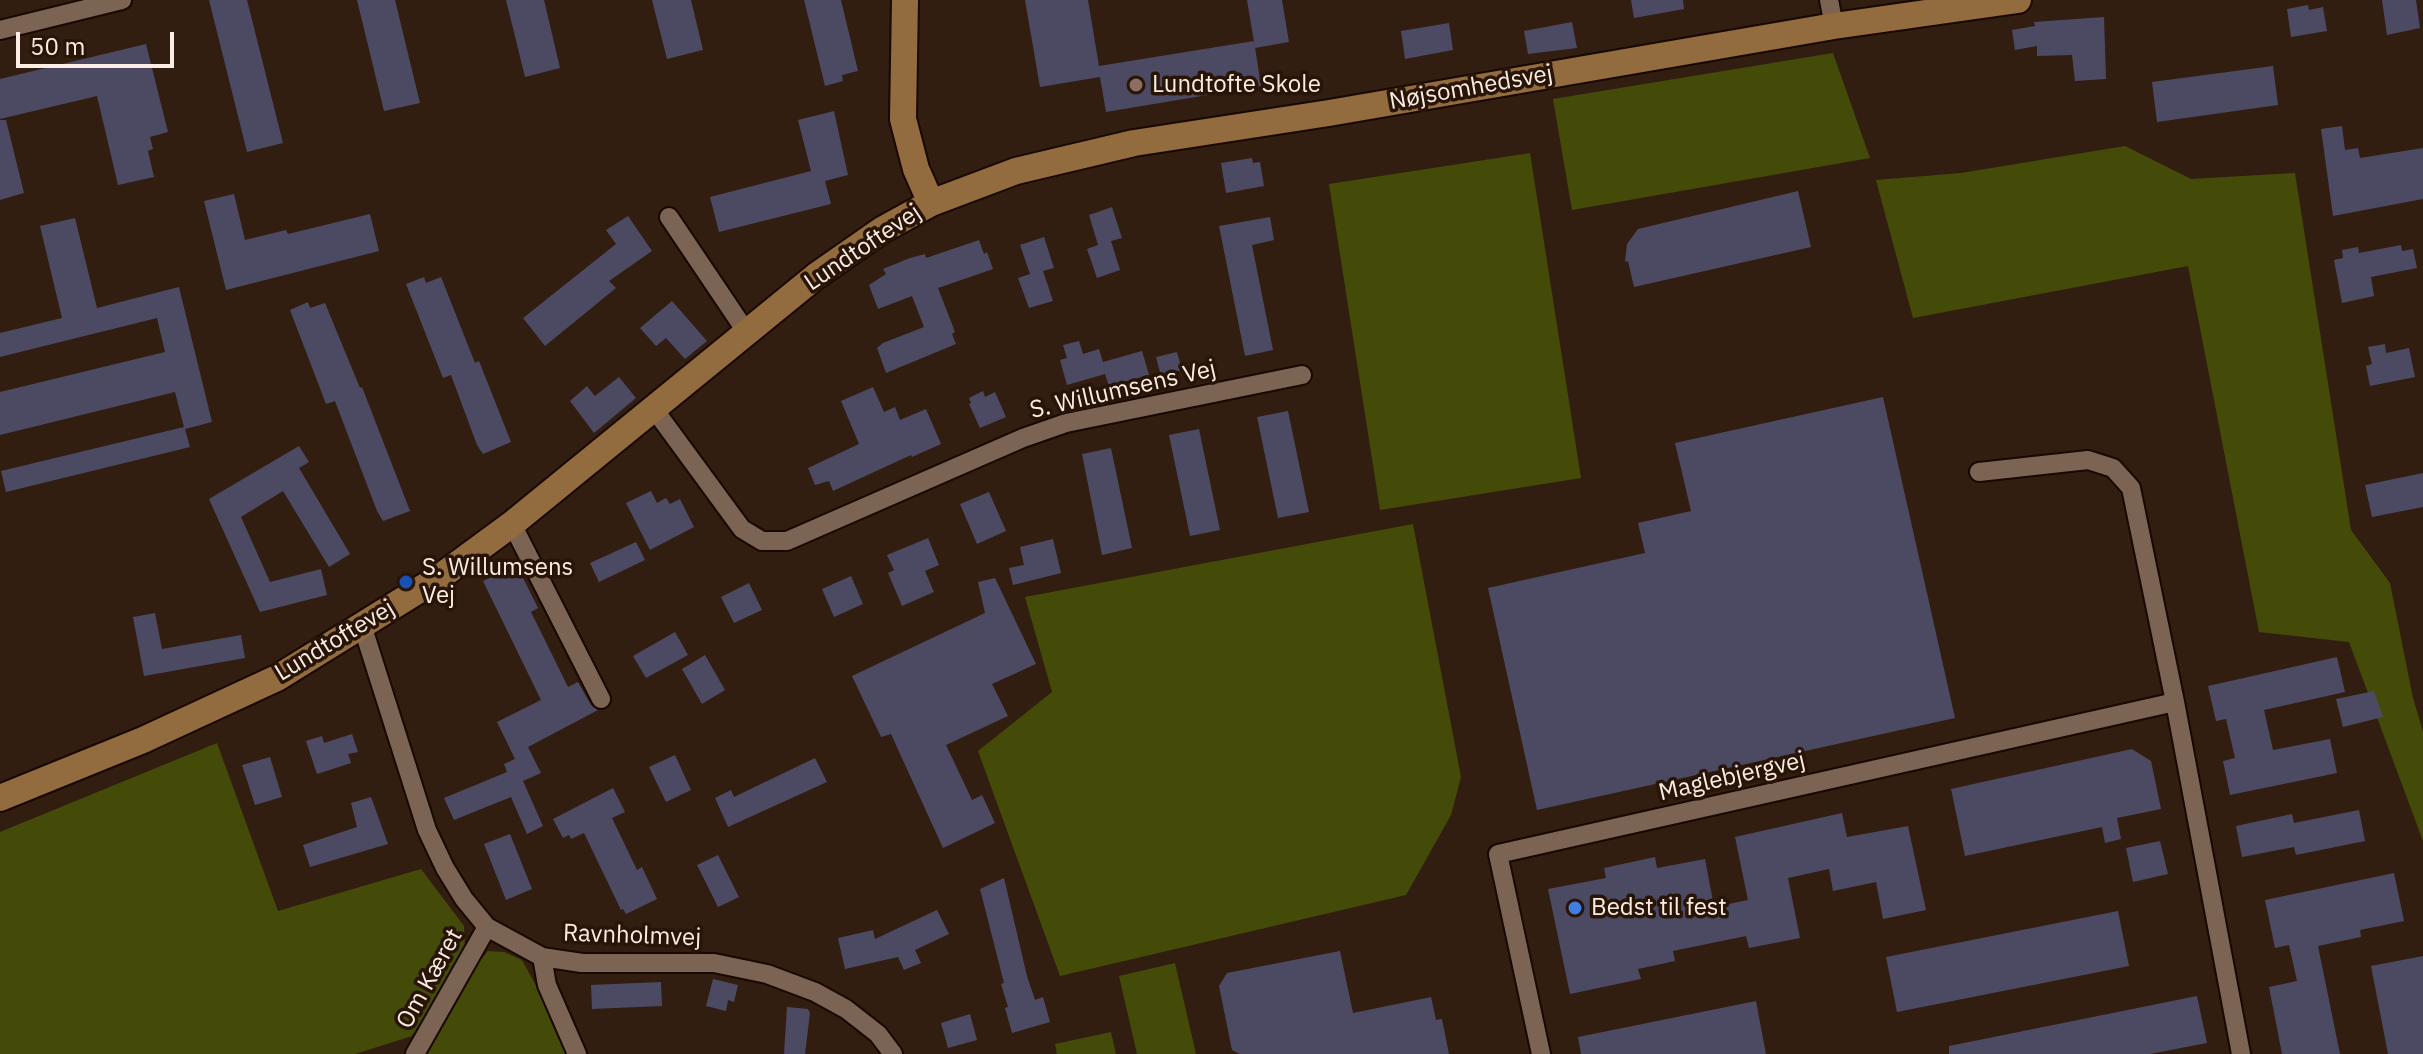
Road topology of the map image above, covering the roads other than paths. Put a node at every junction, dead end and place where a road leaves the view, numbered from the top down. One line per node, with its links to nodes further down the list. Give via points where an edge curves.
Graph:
1 (122, 0): 6 (street)
2 (905, 0): 7 (street, Lundtoftevej, via 903,119)
3 (1829, 0): 5 (street)
4 (2018, 0): 5 (street, Nøjsomhedsvej)
5 (1834, 26): 7 (street, Nøjsomhedsvej, via 1134,143 1016,171)
6 (0, 30)
7 (931, 203): 9 (street, Lundtoftevej, via 845,255)
8 (669, 217): 9 (street)
9 (747, 333): 11 (street, Lundtoftevej)
10 (1302, 375): 11 (street, S. Willumsens Vej, via 1066,423 787,541 762,541 742,529)
11 (654, 409): 13 (street, Lundtoftevej)
12 (1979, 472): 16 (street, via 2088,460 2113,468 2131,488)
13 (512, 524): 14 (street, Lundtoftevej); 15 (street)
14 (362, 625): 17 (street, Lundtoftevej, via 277,678); 18 (street, Ravnholmvej, via 427,830 457,889)
15 (601, 699)
16 (2175, 702): 23 (street, Maglebjergvej, via 1498,854); 24 (street)
17 (0, 798)
18 (487, 927): 19 (street, Ravnholmvej); 20 (street, Om Kæret)
19 (542, 957): 21 (street, via 547,985); 22 (street, Ravnholmvej, via 582,963 714,963 767,974 846,1009 878,1034)
20 (415, 1054)
21 (577, 1054)
22 (893, 1054)
23 (1541, 1054)
24 (2241, 1054)

